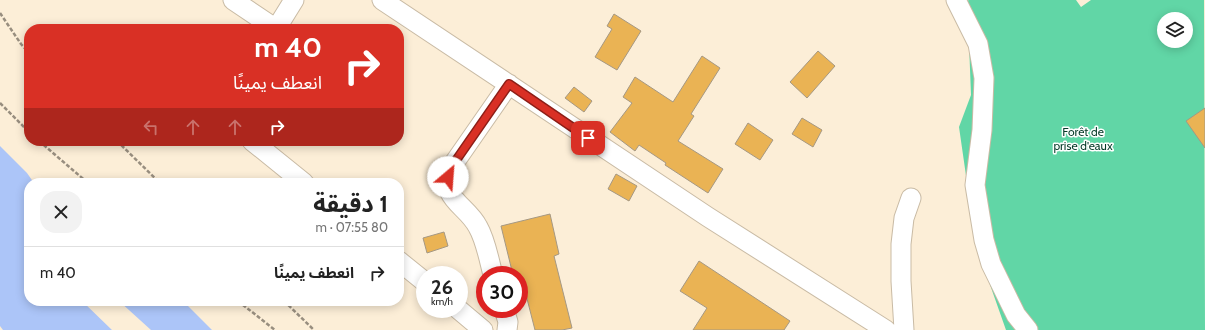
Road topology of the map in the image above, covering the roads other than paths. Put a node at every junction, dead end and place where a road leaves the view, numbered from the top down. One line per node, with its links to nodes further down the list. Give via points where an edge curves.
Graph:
1 (233, 0): 5 (street)
2 (294, 0): 6 (street)
3 (956, 0): 20 (street, via 978,44 984,78 982,130 975,186 984,240 997,277 1016,315)
4 (389, 2): 7 (street)
5 (269, 24)
6 (279, 24)
7 (509, 84): 12 (street, via 450,169 448,177 448,185 454,199 478,225); 18 (street, via 708,217)
8 (258, 146): 9 (street)
9 (298, 178)
10 (911, 198): 19 (street, via 904,218 901,244)
11 (404, 265): 13 (street)
12 (491, 266)
13 (416, 275)
14 (468, 317): 16 (street)
15 (507, 318): 17 (street)
16 (483, 330)
17 (507, 330)
18 (886, 330)
19 (904, 330)
20 (1028, 330)

